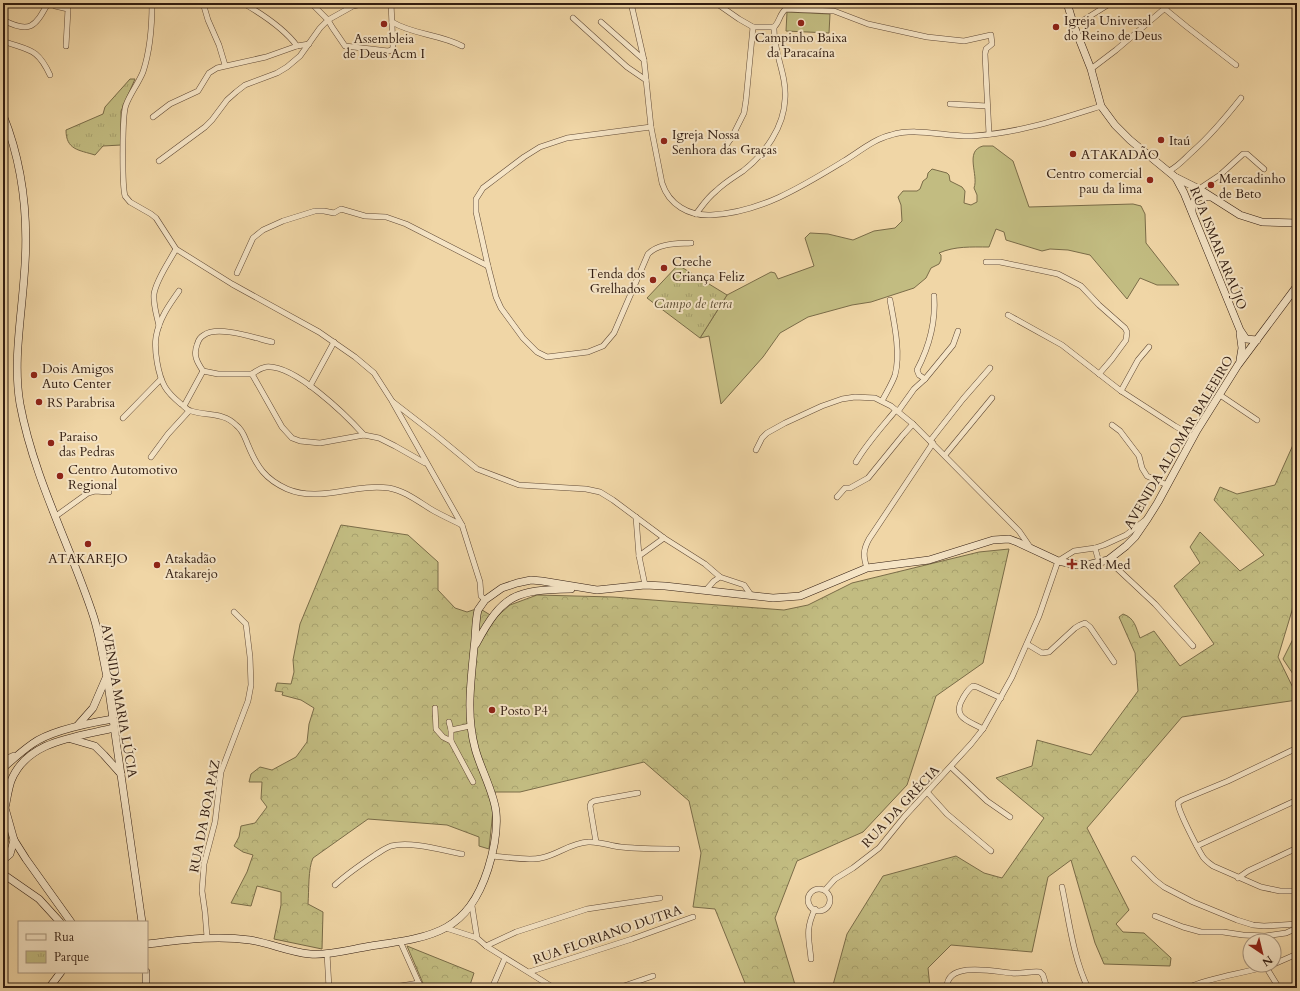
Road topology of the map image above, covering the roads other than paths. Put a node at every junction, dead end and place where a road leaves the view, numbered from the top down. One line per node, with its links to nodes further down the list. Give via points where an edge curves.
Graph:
1 (48, 3): 15 (street, via 37,22 28,27 17,27)
2 (56, 3): 24 (street, via 55,6 68,9)
3 (152, 3): 52 (street, via 143,72 125,105 124,192 128,201 156,218)
4 (202, 3): 28 (street)
5 (243, 3): 25 (street, via 255,9 284,32)
6 (311, 3): 16 (street)
7 (391, 3): 16 (street, via 353,6); 17 (street)
8 (631, 3): 27 (street)
9 (716, 3): 20 (street)
10 (1067, 3): 19 (main road)
11 (1111, 3): 19 (street)
12 (1171, 3): 13 (street)
13 (1164, 9): 29 (street); 30 (street)
14 (573, 18): 32 (street)
15 (3, 20)
16 (328, 20): 17 (street, via 345,46 388,51 393,47); 23 (street)
17 (392, 22): 26 (street, via 402,28 448,39)
18 (601, 22): 27 (street)
19 (1074, 26): 30 (main road)
20 (753, 27): 21 (street); 41 (street, via 744,113)
21 (774, 27): 35 (street, via 786,9 834,11 868,24 927,37 964,41 991,35 992,44 986,49 985,54); 49 (street, via 786,99 778,128 757,158 715,191)
22 (3, 41): 31 (street, via 34,52 44,62)
23 (309, 44): 25 (street); 42 (street, via 288,66 236,92 212,120)
24 (66, 46)
25 (297, 46): 28 (street, via 266,57)
26 (462, 46)
27 (644, 60): 32 (street)
28 (225, 65): 38 (street, via 213,70 193,94 170,104)
29 (1236, 65)
30 (1091, 68): 36 (main road)
31 (50, 75)
32 (646, 80): 39 (street)
33 (1241, 98): 44 (street, via 1203,142)
34 (950, 104): 35 (street)
35 (987, 106): 40 (street)
36 (1101, 106): 40 (street, via 1014,132); 44 (main road, via 1130,140)
37 (3, 115): 99 (main road, AVENIDA MARIA LÚCIA, via 18,161 26,216 17,384 35,461)
38 (153, 117)
39 (651, 127): 49 (street, via 662,183 668,196 684,209); 54 (street, via 567,138 549,143 524,157 483,188 476,199 476,212)
40 (989, 134): 49 (street, via 970,136 910,132 891,135 776,198 736,213)
41 (725, 147)
42 (158, 161)
43 (1264, 169): 46 (street, via 1247,154 1243,154)
44 (1169, 171): 45 (main road)
45 (1175, 176): 46 (main road); 48 (main road, RUA ISMAR ARAÚJO)
46 (1199, 190): 47 (main road)
47 (1213, 198): 48 (main road, via 1206,196 1194,200); 50 (main road, via 1250,219 1262,222)
48 (1192, 211): 62 (main road, RUA ISMAR ARAÚJO)
49 (696, 214)
50 (1297, 222)
51 (691, 243): 54 (street, via 661,246 648,254 618,325 603,346 588,352 556,357 547,357 537,352 508,318 496,296)
52 (176, 249): 61 (street, via 155,288 154,304); 66 (street)
53 (986, 262): 72 (street, via 1000,262 1066,277 1081,286 1099,306 1125,328 1126,340)
54 (488, 266): 55 (street, via 406,224 386,217 365,216 341,208 334,213 306,213 263,230 253,238)
55 (237, 273)
56 (1297, 286): 64 (main road, AVENIDA ALIOMAR BALEEIRO)
57 (179, 291): 61 (street)
58 (934, 296): 74 (street, via 931,335 917,370)
59 (890, 300): 80 (street, via 896,338 896,368 895,376)
60 (1008, 315): 72 (street, via 1062,345)
61 (159, 326): 73 (street, via 156,357)
62 (1240, 330): 64 (main road, RUA ISMAR ARAÚJO, via 1246,339); 68 (main road, RUA ISMAR ARAÚJO)
63 (958, 331): 74 (street, via 953,345)
64 (1257, 340): 68 (main road, AVENIDA ALIOMAR BALEEIRO)
65 (272, 342): 70 (street, via 216,331 203,335 195,352 197,362)
66 (334, 342): 75 (street); 79 (street, via 374,373)
67 (1149, 347): 76 (street, via 1138,360)
68 (1240, 362): 77 (main road, AVENIDA ALIOMAR BALEEIRO)
69 (990, 368): 90 (street, via 963,399)
70 (203, 371): 71 (street, via 218,374); 81 (street)
71 (252, 374): 75 (street, via 267,367 282,370); 88 (street, via 282,427 292,438 320,443)
72 (1099, 374): 76 (street)
73 (161, 379): 81 (street, via 170,393); 84 (street)
74 (925, 379): 82 (street)
75 (310, 386): 88 (street)
76 (1121, 391): 89 (street)
77 (1220, 395): 85 (street); 89 (main road, AVENIDA ALIOMAR BALEEIRO)
78 (992, 398): 92 (street)
79 (392, 401): 95 (street); 100 (street, via 477,469 519,485 600,492)
80 (882, 401): 82 (street); 91 (street, via 872,397 855,396 834,401 767,433)
81 (184, 406): 83 (street)
82 (898, 410): 86 (street); 94 (street)
83 (189, 411): 93 (street); 102 (street, via 230,419 243,433 261,471 288,489 318,495 363,488 390,488 407,494)
84 (123, 418)
85 (1257, 420)
86 (913, 424): 90 (street); 98 (street, via 868,478 845,488)
87 (1112, 425): 96 (street, via 1120,431 1139,456 1146,476)
88 (364, 435): 95 (street, via 379,438)
89 (1194, 437): 96 (main road, AVENIDA ALIOMAR BALEEIRO)
90 (932, 442): 92 (street); 110 (street, via 869,539 864,551)
91 (756, 450)
92 (945, 456): 104 (street, via 1019,531)
93 (151, 458)
94 (856, 462)
95 (426, 463): 102 (street)
96 (1167, 485): 101 (main road, AVENIDA ALIOMAR BALEEIRO)
97 (109, 492): 99 (street, via 88,493)
98 (837, 497)
99 (56, 516): 122 (main road, AVENIDA MARIA LÚCIA, via 94,618)
100 (636, 517): 103 (street); 106 (street)
101 (1148, 518): 105 (street, via 1126,535); 107 (main road, AVENIDA ALIOMAR BALEEIRO, via 1135,537)
102 (462, 525): 116 (street, via 480,582 481,596)
103 (664, 538): 106 (street); 111 (street, via 705,564)
104 (1030, 546): 108 (main road, AVENIDA ALIOMAR BALEEIRO); 110 (main road, AVENIDA ALIOMAR BALEEIRO, via 1008,539 994,540 929,560)
105 (1095, 548): 108 (street, via 1074,551); 109 (street)
106 (639, 556): 112 (street)
107 (1108, 560): 109 (main road, AVENIDA ALIOMAR BALEEIRO); 120 (street, via 1155,604)
108 (1058, 561): 109 (main road, AVENIDA ALIOMAR BALEEIRO, via 1077,565); 118 (street, RUA DA GRÉCIA)
109 (1099, 562)
110 (867, 568): 115 (main road, AVENIDA ALIOMAR BALEEIRO, via 800,596 773,598)
111 (720, 577): 114 (street); 115 (street, via 744,585)
112 (645, 585): 113 (main road, AVENIDA ALIOMAR BALEEIRO); 114 (main road, AVENIDA ALIOMAR BALEEIRO)
113 (587, 589): 116 (main road, AVENIDA ALIOMAR BALEEIRO, via 531,580 502,588); 119 (main road, AVENIDA ALIOMAR BALEEIRO, via 542,590 518,595 498,609)
114 (706, 590): 115 (main road, AVENIDA ALIOMAR BALEEIRO)
115 (751, 595)
116 (485, 600): 119 (main road, AVENIDA ALIOMAR BALEEIRO, via 478,610)
117 (234, 612): 173 (street, RUA DA BOA PAZ, via 246,624 251,685 248,701 221,772 215,822 204,864 202,890)
118 (1027, 644): 121 (street, via 1042,653 1049,652 1075,628 1086,623); 123 (street, RUA DA GRÉCIA)
119 (474, 646): 128 (main road, AVENIDA ALIOMAR BALEEIRO, via 469,704)
120 (1193, 646)
121 (1114, 662)
122 (106, 677): 125 (main road, AVENIDA MARIA LÚCIA); 127 (main road, via 93,708)
123 (1001, 698): 130 (street, RUA DA GRÉCIA); 130 (street, via 973,686 966,692 958,710 961,716)
124 (435, 708): 133 (street, via 436,729)
125 (113, 719): 127 (main road); 129 (main road, AVENIDA MARIA LÚCIA)
126 (449, 722): 131 (street)
127 (78, 726): 135 (main road, via 40,739)
128 (470, 726): 131 (street); 153 (main road, AVENIDA ALIOMAR BALEEIRO, via 495,808 496,839)
129 (114, 728): 132 (main road); 139 (main road, AVENIDA MARIA LÚCIA)
130 (983, 729): 137 (street, RUA DA GRÉCIA)
131 (451, 730): 133 (street)
132 (69, 738): 139 (main road, via 95,746); 144 (main road, via 43,747 28,756 11,781)
133 (451, 741): 140 (street)
134 (1297, 748): 148 (street, via 1178,803 1178,808)
135 (21, 753): 136 (street); 138 (main road)
136 (3, 760)
137 (951, 767): 142 (street, RUA DA GRÉCIA); 145 (street, via 987,801)
138 (3, 768)
139 (121, 774): 169 (main road, AVENIDA MARIA LÚCIA)
140 (473, 782)
141 (638, 793): 147 (street, via 591,803)
142 (928, 793): 151 (street, via 951,818); 160 (street, RUA DA GRÉCIA, via 904,816 878,848 835,879)
143 (1297, 800): 148 (street)
144 (4, 807): 146 (main road)
145 (1010, 817)
146 (14, 840): 155 (main road, via 10,854); 168 (main road)
147 (596, 842): 150 (street, via 627,848); 153 (street, via 575,844 542,858)
148 (1197, 846): 157 (street, via 1208,862)
149 (1297, 848): 157 (street)
150 (677, 849)
151 (991, 851)
152 (462, 854): 158 (street, via 424,847 392,846 360,864)
153 (492, 856): 163 (main road, AVENIDA ALIOMAR BALEEIRO)
154 (1134, 859): 170 (street, via 1164,887 1237,920 1264,926)
155 (3, 860)
156 (3, 874): 167 (main road, via 39,900)
157 (1238, 878): 161 (street, via 1271,890)
158 (335, 885)
159 (1062, 887): 199 (street, via 1074,949)
160 (825, 890): 164 (street, via 829,896 829,903 825,909); 164 (street, via 814,890 808,898 810,905)
161 (1297, 891)
162 (660, 898): 177 (street, via 586,909 516,932)
163 (472, 906): 171 (main road, AVENIDA ALIOMAR BALEEIRO); 174 (street)
164 (815, 909): 181 (street, via 808,932)
165 (1155, 916): 172 (street, via 1201,932 1265,936 1286,933)
166 (693, 917): 183 (street, RUA FLORIANO DUTRA)
167 (59, 921)
168 (70, 921)
169 (142, 921)
170 (1297, 924)
171 (446, 928): 174 (street); 175 (main road, AVENIDA ALIOMAR BALEEIRO, via 432,935)
172 (1297, 928)
173 (207, 937): 176 (main road, AVENIDA ALIOMAR BALEEIRO); 178 (main road, AVENIDA ALIOMAR BALEEIRO, via 254,941 311,954)
174 (478, 938): 177 (street)
175 (400, 941): 178 (main road, AVENIDA ALIOMAR BALEEIRO); 189 (street)
176 (148, 944)
177 (486, 946): 180 (street)
178 (327, 953): 192 (street)
179 (1297, 954): 182 (street)
180 (506, 958): 183 (street); 194 (street)
181 (811, 959)
182 (1282, 961)
183 (529, 972): 195 (street)
184 (1242, 972): 200 (street, via 1203,981)
185 (60, 973): 190 (main road)
186 (146, 973): 191 (main road)
187 (1272, 973): 201 (street)
188 (654, 976): 196 (street)
189 (420, 986): 193 (street)
190 (49, 988)
191 (146, 988)
192 (330, 988)
193 (388, 988)
194 (492, 988)
195 (554, 988)
196 (618, 988)
197 (947, 988): 198 (street, via 948,980 960,972 969,970 1021,974 1040,972 1046,985)
198 (1055, 988)
199 (1088, 988)
200 (1187, 988)
201 (1279, 988)

